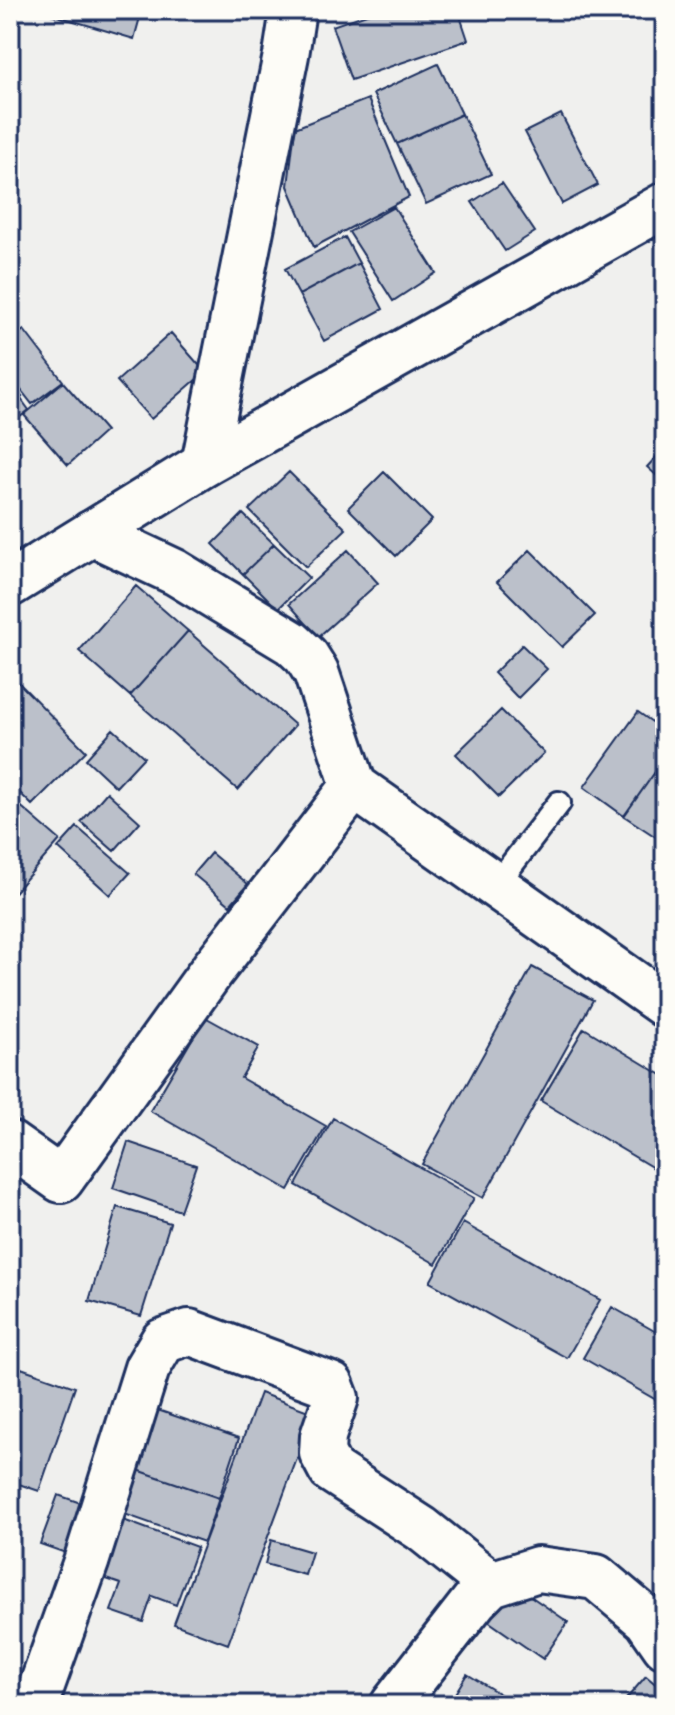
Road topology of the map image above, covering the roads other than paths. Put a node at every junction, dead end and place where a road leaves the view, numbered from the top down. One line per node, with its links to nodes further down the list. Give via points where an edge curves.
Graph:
1 (293, 10): 3 (street)
2 (665, 205): 3 (street)
3 (204, 464): 4 (street)
4 (92, 533): 5 (street); 6 (street, via 175,572 306,656)
5 (10, 584)
6 (354, 786): 8 (street); 10 (street, via 61,1180)
7 (559, 803): 8 (lane)
8 (496, 885): 9 (street)
9 (665, 1005)
10 (10, 1144)
11 (491, 1584): 12 (street, via 538,1569 596,1577 647,1620); 13 (street, via 422,1529 331,1470 322,1453 336,1398 331,1385 189,1332 163,1341 147,1368); 14 (street)
12 (665, 1646)
13 (35, 1705)
14 (393, 1705)

